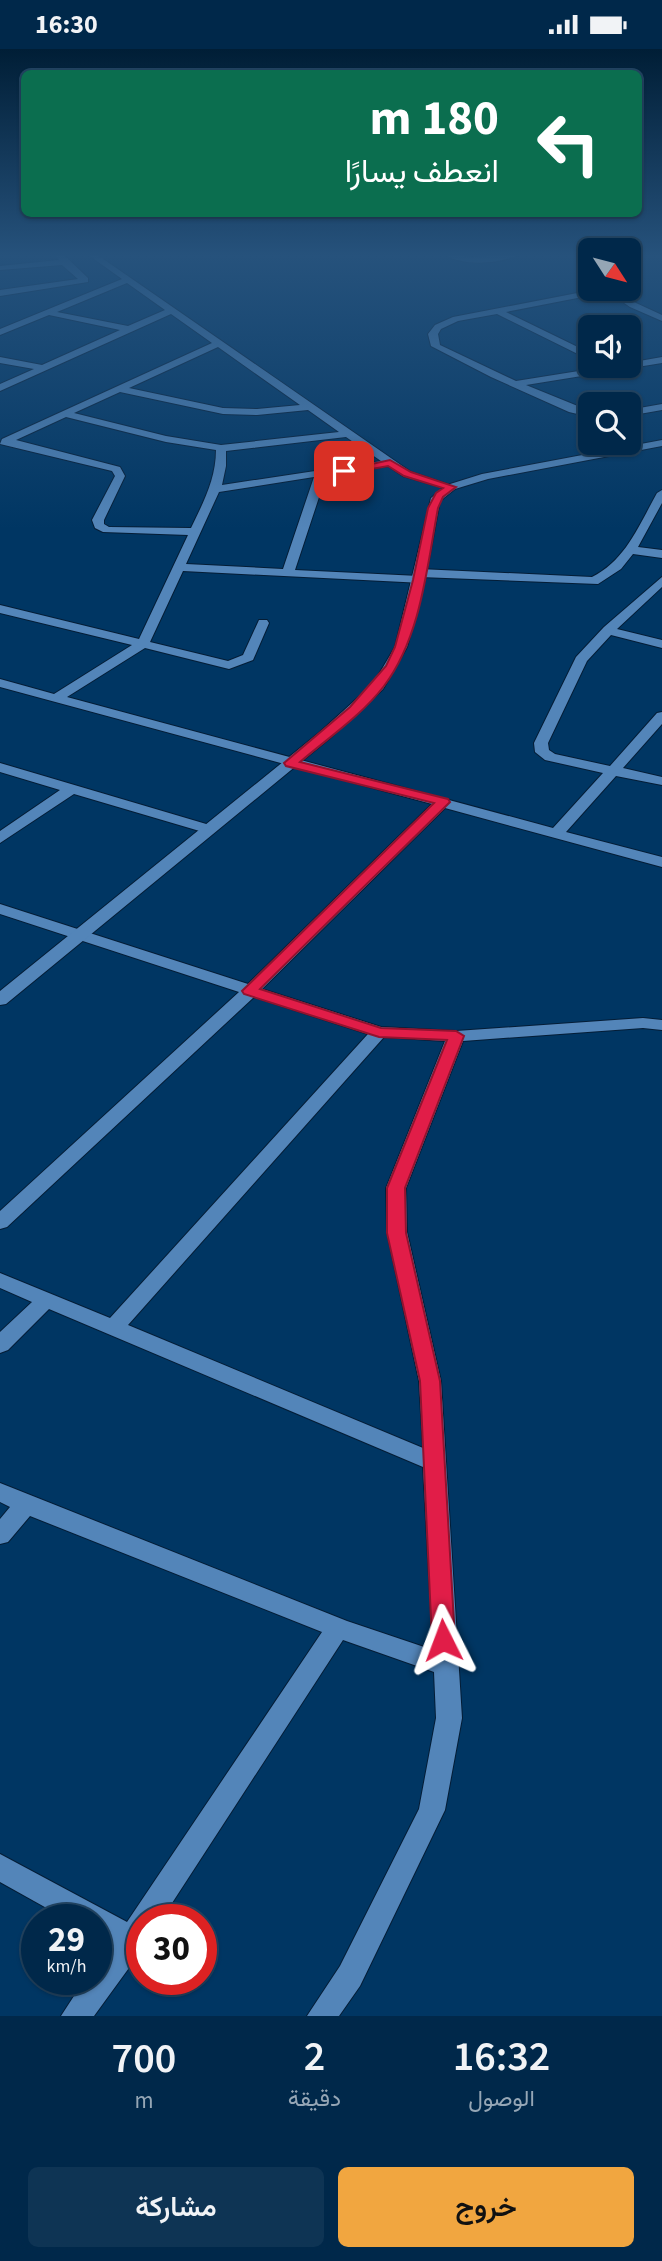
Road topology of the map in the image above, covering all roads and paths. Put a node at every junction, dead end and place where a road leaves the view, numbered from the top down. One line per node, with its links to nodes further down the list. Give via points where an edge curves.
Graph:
1 (91, 346): 8 (street)
2 (213, 346): 12 (street)
3 (220, 346): 13 (street)
4 (436, 346): 10 (street)
5 (0, 360): 8 (street)
6 (662, 360): 7 (street)
7 (641, 363)
8 (42, 368): 11 (street)
9 (578, 373): 10 (street)
10 (517, 384): 15 (street)
11 (0, 388)
12 (118, 389): 13 (street, via 223,411); 17 (street)
13 (311, 407): 18 (street)
14 (662, 407): 16 (street)
15 (578, 411)
16 (641, 411)
17 (65, 414): 19 (street); 21 (street)
18 (347, 434): 21 (street); 22 (street)
19 (3, 443): 27 (street, via 116,469 120,476 98,520 107,530)
20 (662, 443): 24 (street, via 486,476)
21 (220, 448): 25 (street, via 222,466)
22 (390, 463): 23 (street); 24 (street, via 408,474)
23 (321, 474): 25 (street); 31 (street)
24 (451, 487): 32 (street, via 435,500)
25 (215, 488): 27 (street)
26 (662, 493): 28 (street)
27 (195, 532): 30 (street)
28 (630, 550): 29 (street); 32 (street, via 613,570 594,581)
29 (662, 554)
30 (180, 567): 31 (street); 37 (street)
31 (289, 572): 32 (street)
32 (420, 576): 42 (street, via 401,647 385,676 355,710)
33 (662, 581): 36 (street)
34 (0, 608): 37 (street)
35 (262, 623): 37 (street, via 248,657 229,665)
36 (608, 630): 38 (street); 44 (street, via 580,660 541,743 542,752 550,757)
37 (143, 644): 40 (street)
38 (662, 644)
39 (0, 683): 40 (street)
40 (55, 699): 42 (street)
41 (662, 716): 44 (street)
42 (290, 763): 47 (street); 48 (street)
43 (0, 767): 46 (street)
44 (612, 768): 45 (street); 49 (street)
45 (662, 781)
46 (72, 788): 48 (street); 50 (street)
47 (443, 802): 49 (street); 54 (street)
48 (208, 829): 53 (street)
49 (556, 834): 51 (street)
50 (0, 838)
51 (662, 862)
52 (0, 909): 53 (street)
53 (80, 935): 54 (street); 55 (street)
54 (250, 991): 57 (street); 59 (street)
55 (0, 1000)
56 (662, 1025): 58 (street)
57 (379, 1032): 58 (street); 62 (street)
58 (456, 1036): 64 (street, via 396,1188 397,1233 430,1381)
59 (0, 1221)
60 (0, 1280): 61 (street)
61 (46, 1300): 62 (street); 63 (street)
62 (112, 1329): 64 (street)
63 (0, 1345)
64 (434, 1462): 69 (street)
65 (0, 1492): 66 (street)
66 (26, 1505): 67 (street); 68 (street)
67 (0, 1535)
68 (338, 1628): 69 (street); 72 (street)
69 (444, 1665): 75 (street, via 449,1717 432,1810 351,1976)
70 (0, 1867): 71 (street)
71 (67, 1904)
72 (156, 1904)
73 (126, 1948): 74 (street)
74 (76, 2016)
75 (323, 2016)

